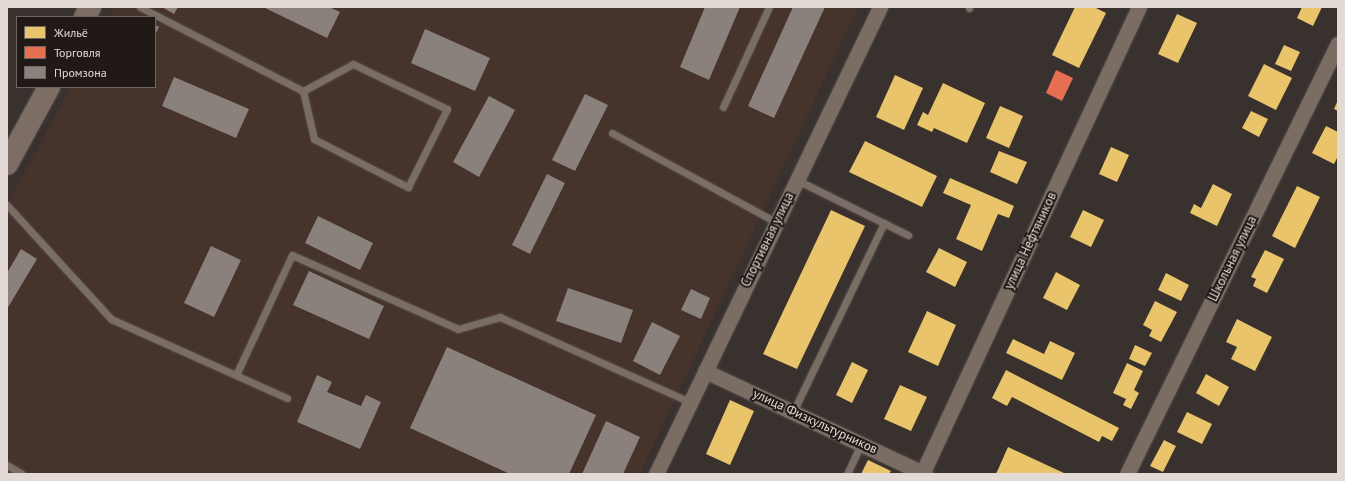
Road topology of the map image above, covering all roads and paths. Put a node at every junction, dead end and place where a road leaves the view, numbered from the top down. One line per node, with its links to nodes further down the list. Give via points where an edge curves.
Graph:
1 (90, 7): 6 (main road)
2 (140, 7): 9 (lane)
3 (769, 7): 10 (lane)
4 (880, 7): 13 (street, Спортивная улица)
5 (1139, 7): 28 (street, улица Нефтяников)
6 (86, 16)
7 (1338, 44): 29 (street, Школьная улица)
8 (48, 88): 12 (main road)
9 (303, 91): 9 (lane, via 353,64 447,109 408,187 314,139)
10 (723, 107)
11 (612, 133): 15 (lane)
12 (7, 164)
13 (797, 180): 15 (street, Спортивная улица); 16 (lane)
14 (7, 205): 19 (lane, via 111,319)
15 (776, 222): 18 (street, Спортивная улица)
16 (884, 224): 17 (lane); 22 (lane)
17 (908, 235)
18 (704, 371): 21 (street, Спортивная улица); 22 (street, улица Физкультурников)
19 (236, 375): 20 (lane); 21 (lane, via 292,255 458,329 500,317)
20 (287, 398)
21 (690, 402): 26 (street, Спортивная улица)
22 (793, 412): 23 (street, улица Физкультурников)
23 (861, 444): 27 (lane); 28 (street, улица Физкультурников)
24 (7, 465): 25 (lane)
25 (22, 474)
26 (656, 474)
27 (847, 474)
28 (924, 474)
29 (1128, 474)

